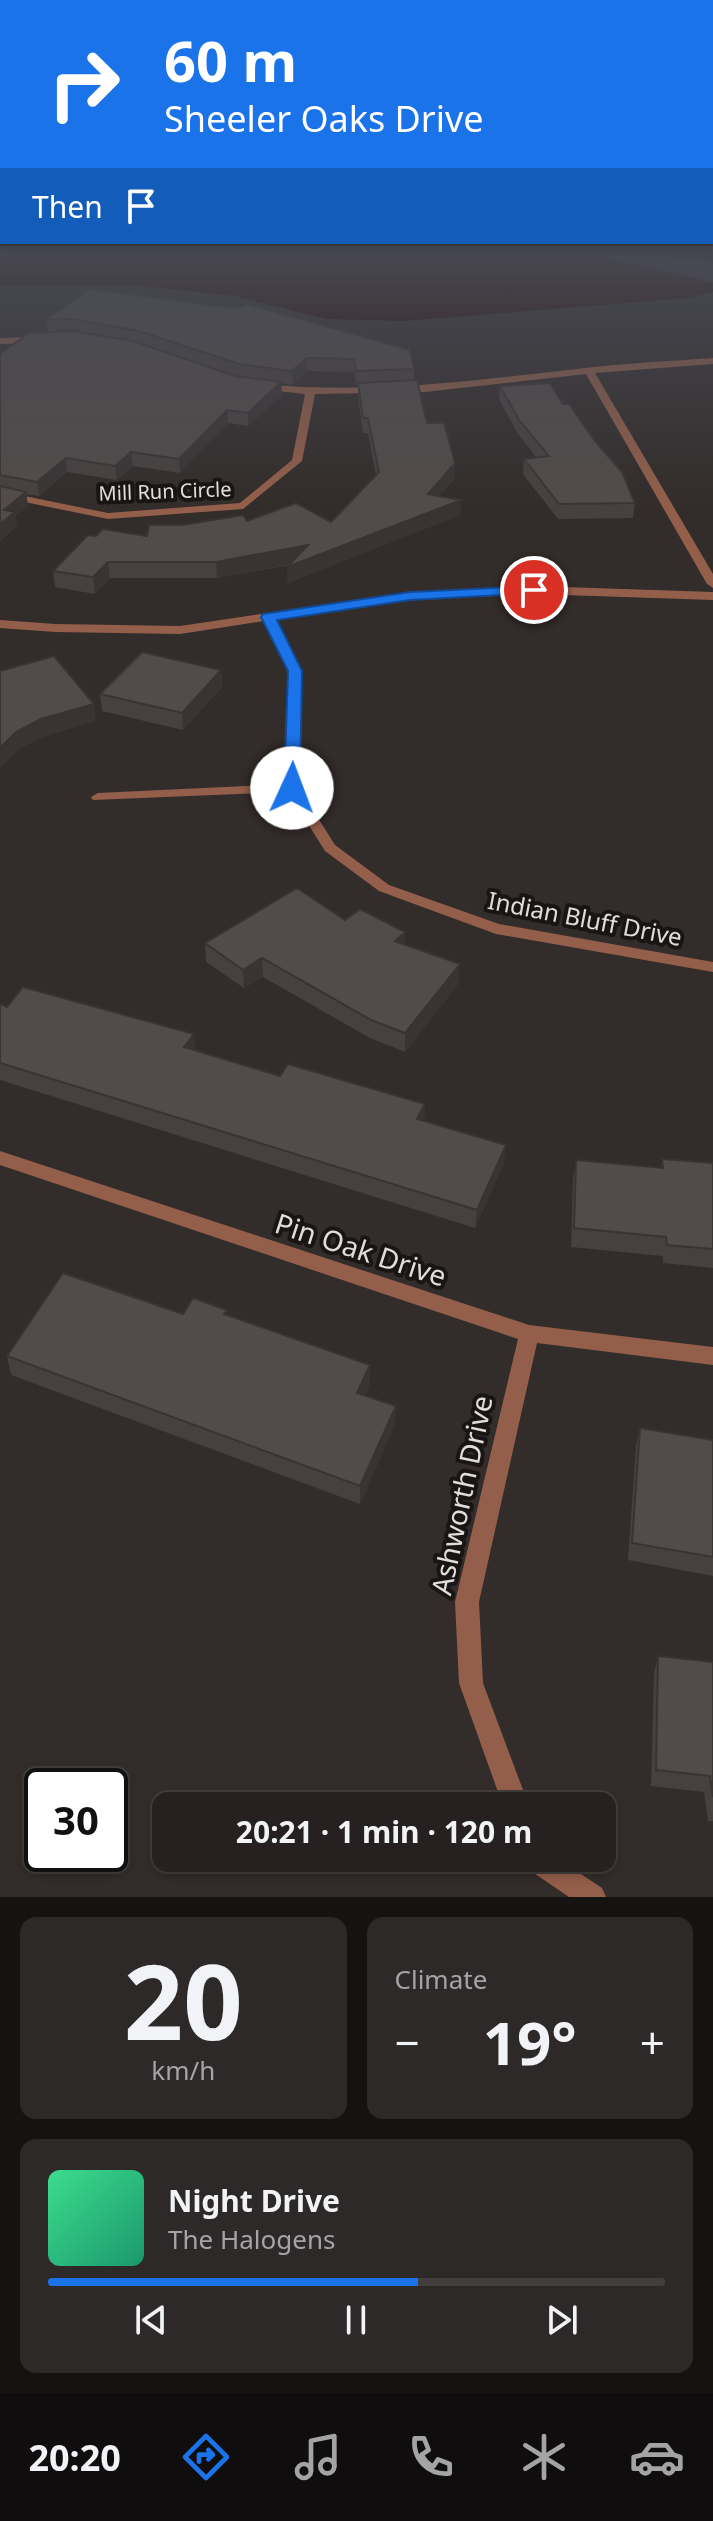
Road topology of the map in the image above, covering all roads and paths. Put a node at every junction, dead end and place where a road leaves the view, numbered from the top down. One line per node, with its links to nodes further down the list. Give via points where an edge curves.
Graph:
1 (45, 340): 2 (street)
2 (0, 341)
3 (713, 361): 4 (street)
4 (589, 370): 6 (street, via 464,386); 8 (street)
5 (251, 385): 6 (street)
6 (310, 393): 7 (street, Mill Run Circle, via 297,461 243,506 108,516)
7 (0, 494)
8 (713, 584)
9 (713, 596): 10 (street, via 534,590 410,596)
10 (268, 617): 11 (street, via 180,630); 12 (street, via 295,671)
11 (0, 624)
12 (292, 788): 13 (street); 14 (street, Indian Bluff Drive, via 330,848 384,888 496,929)
13 (98, 797)
14 (713, 967)
15 (0, 1158): 16 (street, Pin Oak Drive)
16 (529, 1334): 17 (street, Pin Oak Drive); 18 (street, Ashworth Drive, via 467,1602 471,1683)
17 (713, 1356)
18 (511, 1792)
19 (555, 1872): 20 (street)
20 (593, 1897)

